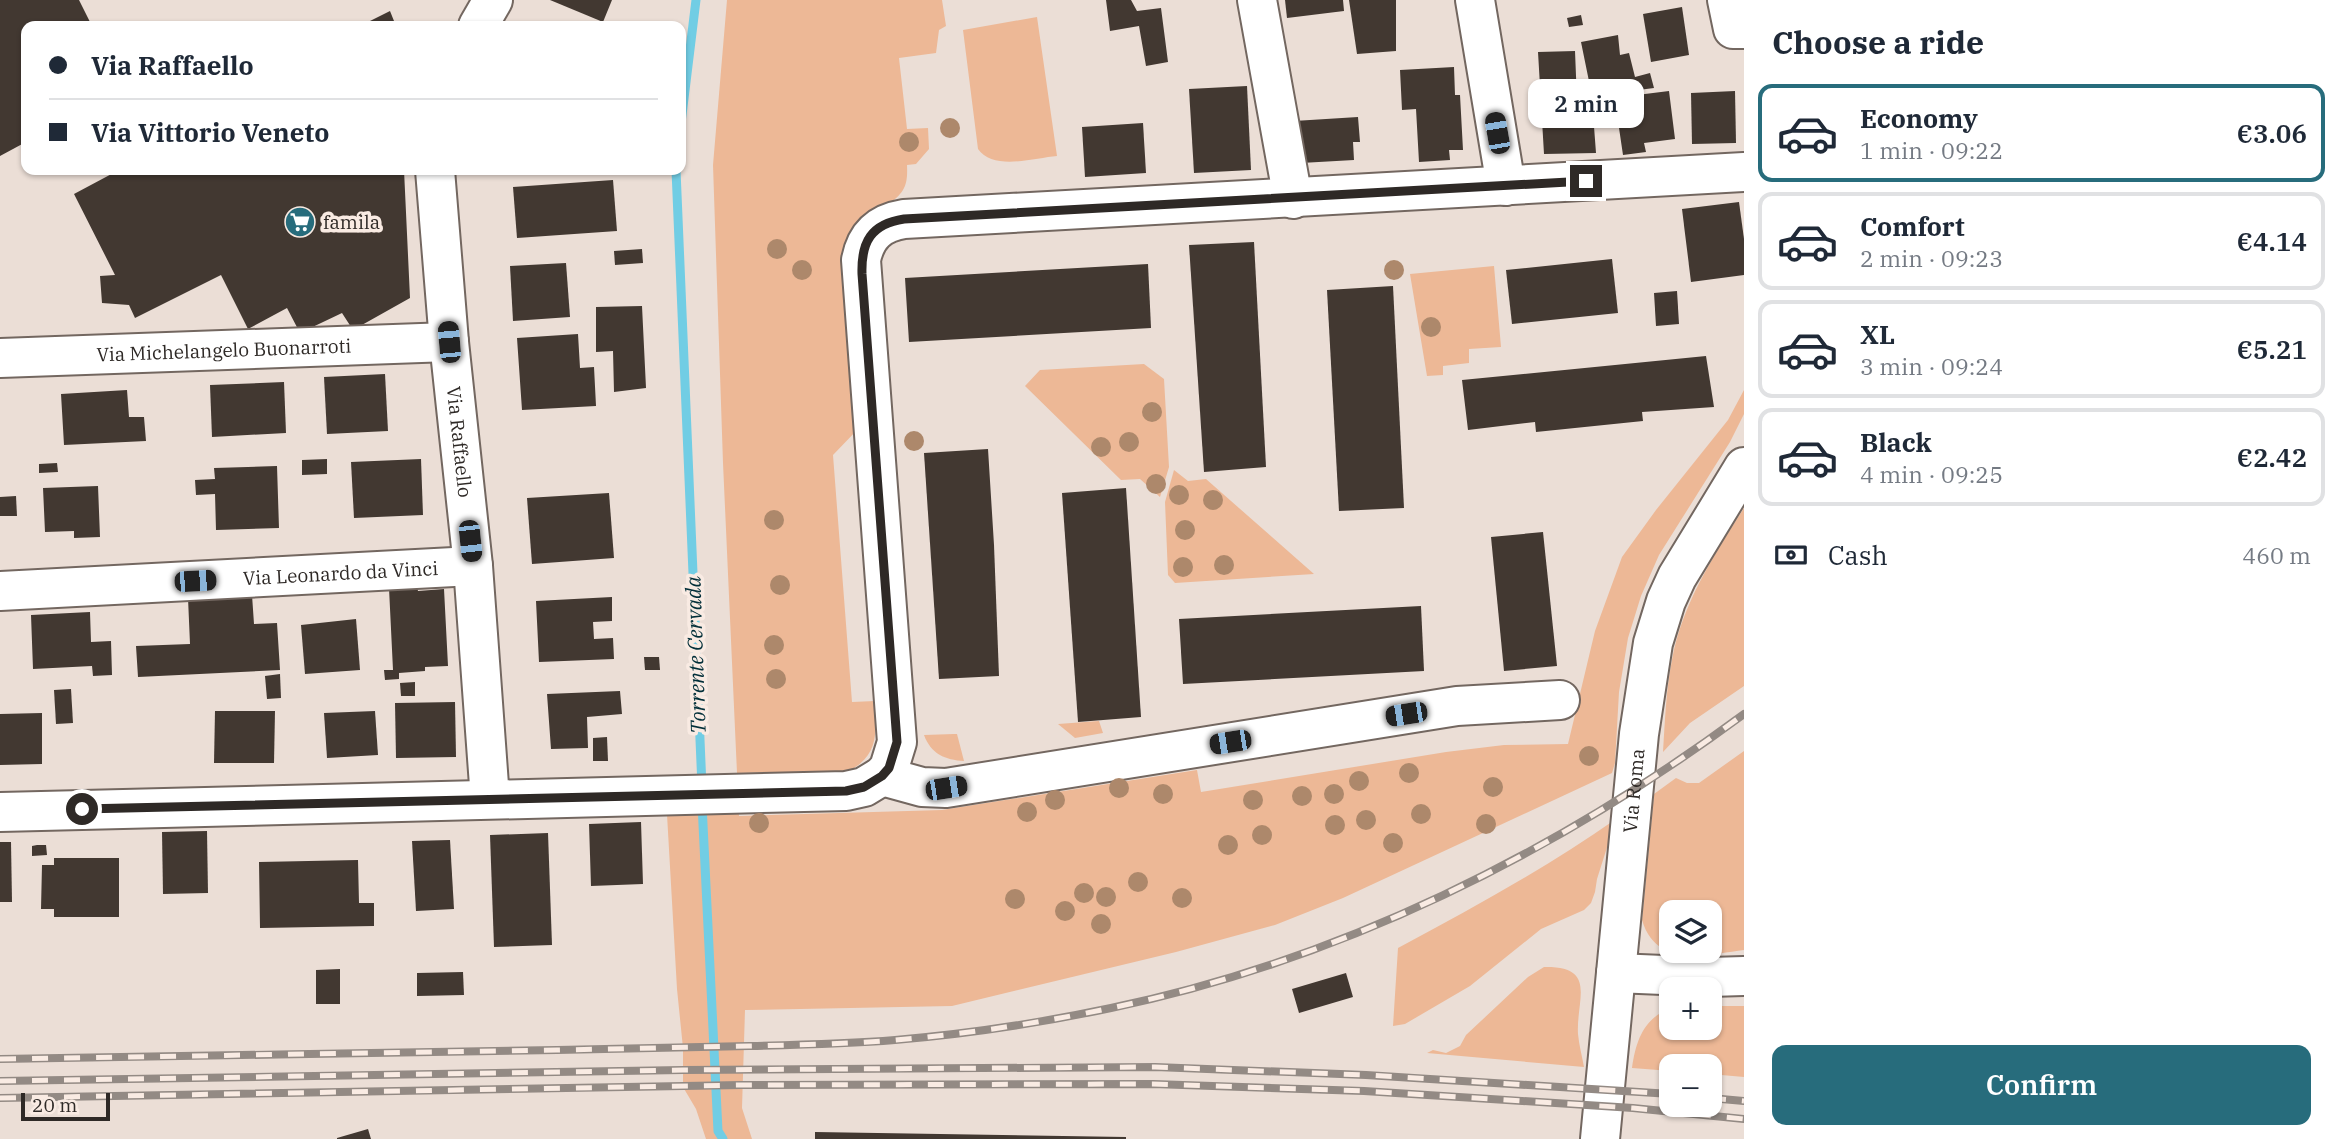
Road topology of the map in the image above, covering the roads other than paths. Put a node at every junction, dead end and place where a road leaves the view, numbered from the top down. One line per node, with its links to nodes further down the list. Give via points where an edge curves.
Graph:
1 (493, 0): 5 (street)
2 (1258, 0): 10 (street)
3 (1475, 0): 9 (street)
4 (1727, 0): 6 (street, via 1733,29)
5 (481, 21)
6 (1744, 29)
7 (1744, 172): 9 (street)
8 (435, 175): 11 (street, Via Raffaello)
9 (1506, 186): 10 (street)
10 (1293, 199): 17 (street, via 904,219 882,225 867,240 861,260 897,742)
11 (449, 342): 12 (street, Via Michelangelo Buonarroti); 14 (street, Via Raffaello)
12 (0, 358)
13 (1744, 467): 20 (street, Via Roma, via 1676,577 1653,643 1640,722)
14 (473, 566): 15 (street, Via Leonardo da Vinci); 18 (street, Via Raffaello)
15 (0, 591)
16 (1560, 700): 17 (street, via 1457,706 946,788)
17 (882, 776): 18 (street, via 846,791)
18 (490, 799): 19 (street)
19 (0, 811)
20 (1616, 973): 21 (street); 22 (street, Via Roma)
21 (1744, 976)
22 (1600, 1139)

